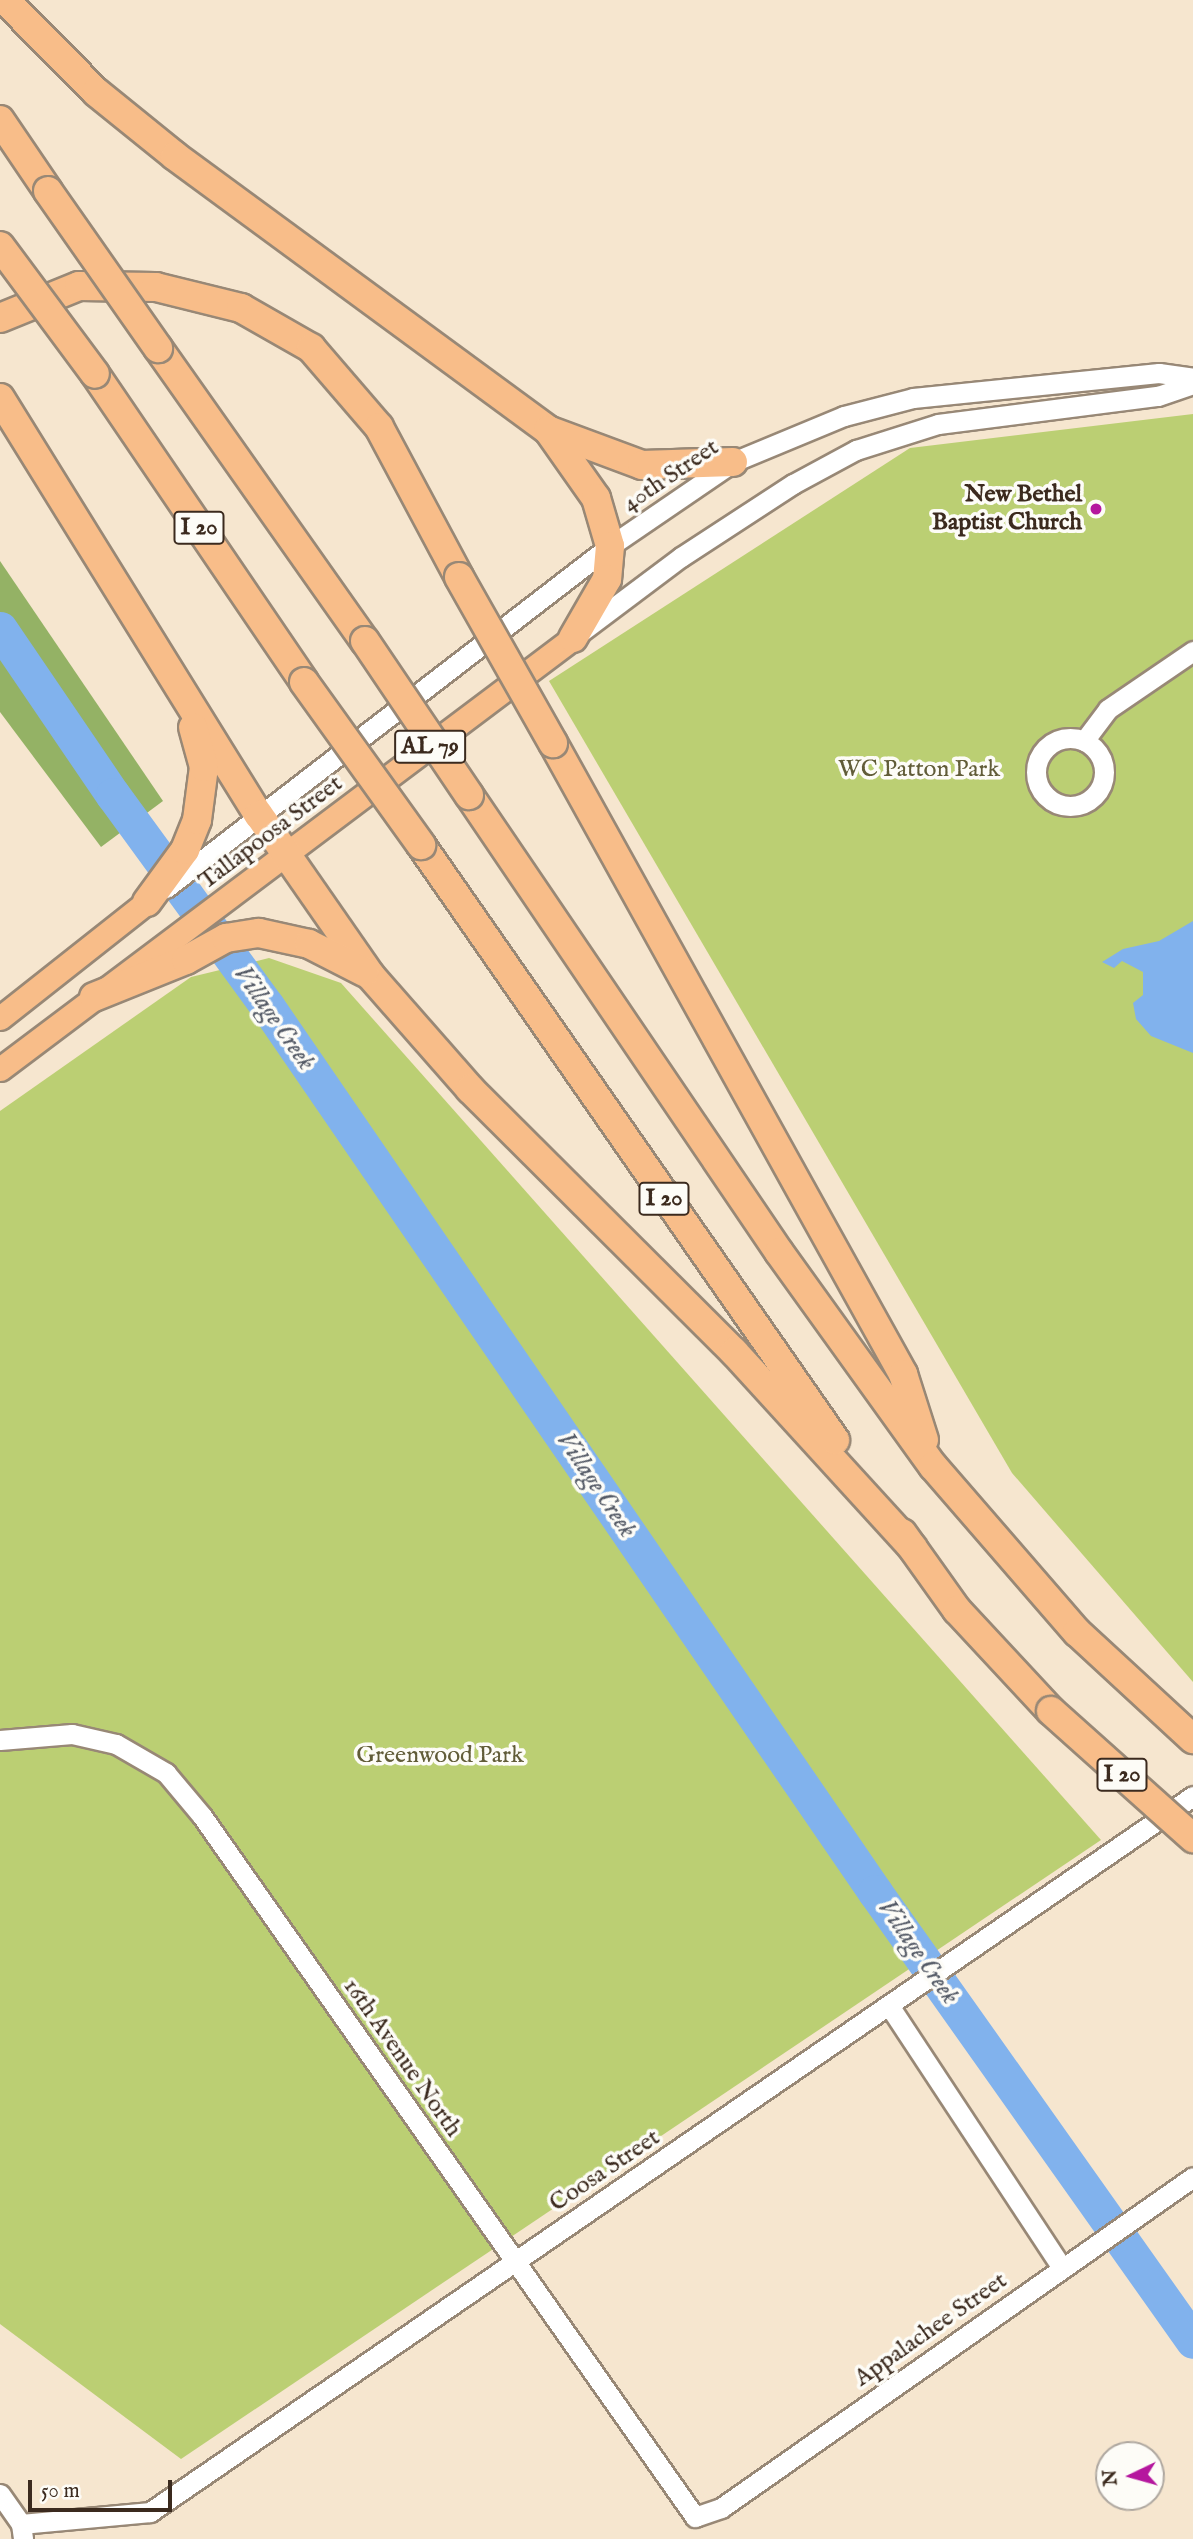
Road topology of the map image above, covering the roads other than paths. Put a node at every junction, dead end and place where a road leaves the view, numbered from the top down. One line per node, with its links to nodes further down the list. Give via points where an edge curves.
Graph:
1 (5, 0): 8 (highway, via 96,92 175,156)
2 (0, 120): 24 (highway, I 20, bridge, via 365,641 779,1252)
3 (0, 246): 25 (highway, I 20, bridge, via 94,374 726,1289)
4 (0, 318): 24 (highway, bridge, via 79,286 156,287 241,308 311,348 379,426 903,1374)
5 (1193, 377): 9 (street, 40th Street / AL 79, via 1159,373 913,398 844,416)
6 (1193, 384): 11 (street, AL 79, via 1158,396 938,424 856,450 793,484 681,557)
7 (6, 408): 12 (highway)
8 (548, 430): 9 (highway, via 642,465); 10 (highway, via 596,498)
9 (733, 462): 10 (street, 40th Street / AL 79)
10 (610, 546): 11 (highway, via 607,579); 15 (street, 40th Street / AL 79)
11 (573, 638): 16 (main road, Tallapoosa Street / AL 79)
12 (154, 645): 15 (highway); 17 (highway, via 199,739 204,767)
13 (1193, 651): 14 (street, via 1108,709)
14 (1084, 741)
15 (260, 815): 16 (highway); 17 (street, Tallapoosa Street / AL 79)
16 (288, 855): 19 (main road, Tallapoosa Street / AL 79, via 228,898); 20 (highway)
17 (191, 857): 18 (highway)
18 (148, 902): 22 (main road)
19 (180, 949): 20 (highway, via 259,933 309,944); 21 (highway)
20 (370, 975): 25 (highway, via 470,1089 734,1352)
21 (94, 997): 23 (main road)
22 (0, 1018)
23 (0, 1069)
24 (933, 1466): 26 (highway, I 20, via 1077,1632)
25 (913, 1548): 29 (highway, I 20, bridge, via 957,1610 1051,1711)
26 (1184, 1731)
27 (0, 1740): 32 (street, 16th Avenue North, via 72,1734 116,1744 166,1773 202,1816)
28 (1193, 1796): 30 (street, Coosa Street)
29 (1193, 1838)
30 (896, 2002): 32 (street, Coosa Street); 33 (street)
31 (1193, 2177): 33 (street, Appalachee Street)
32 (516, 2262): 35 (street, 16th Avenue North); 36 (street, Coosa Street, via 150,2512)
33 (1069, 2263): 35 (street, Appalachee Street, via 721,2508)
34 (0, 2494): 36 (street)
35 (695, 2518)
36 (22, 2531)

